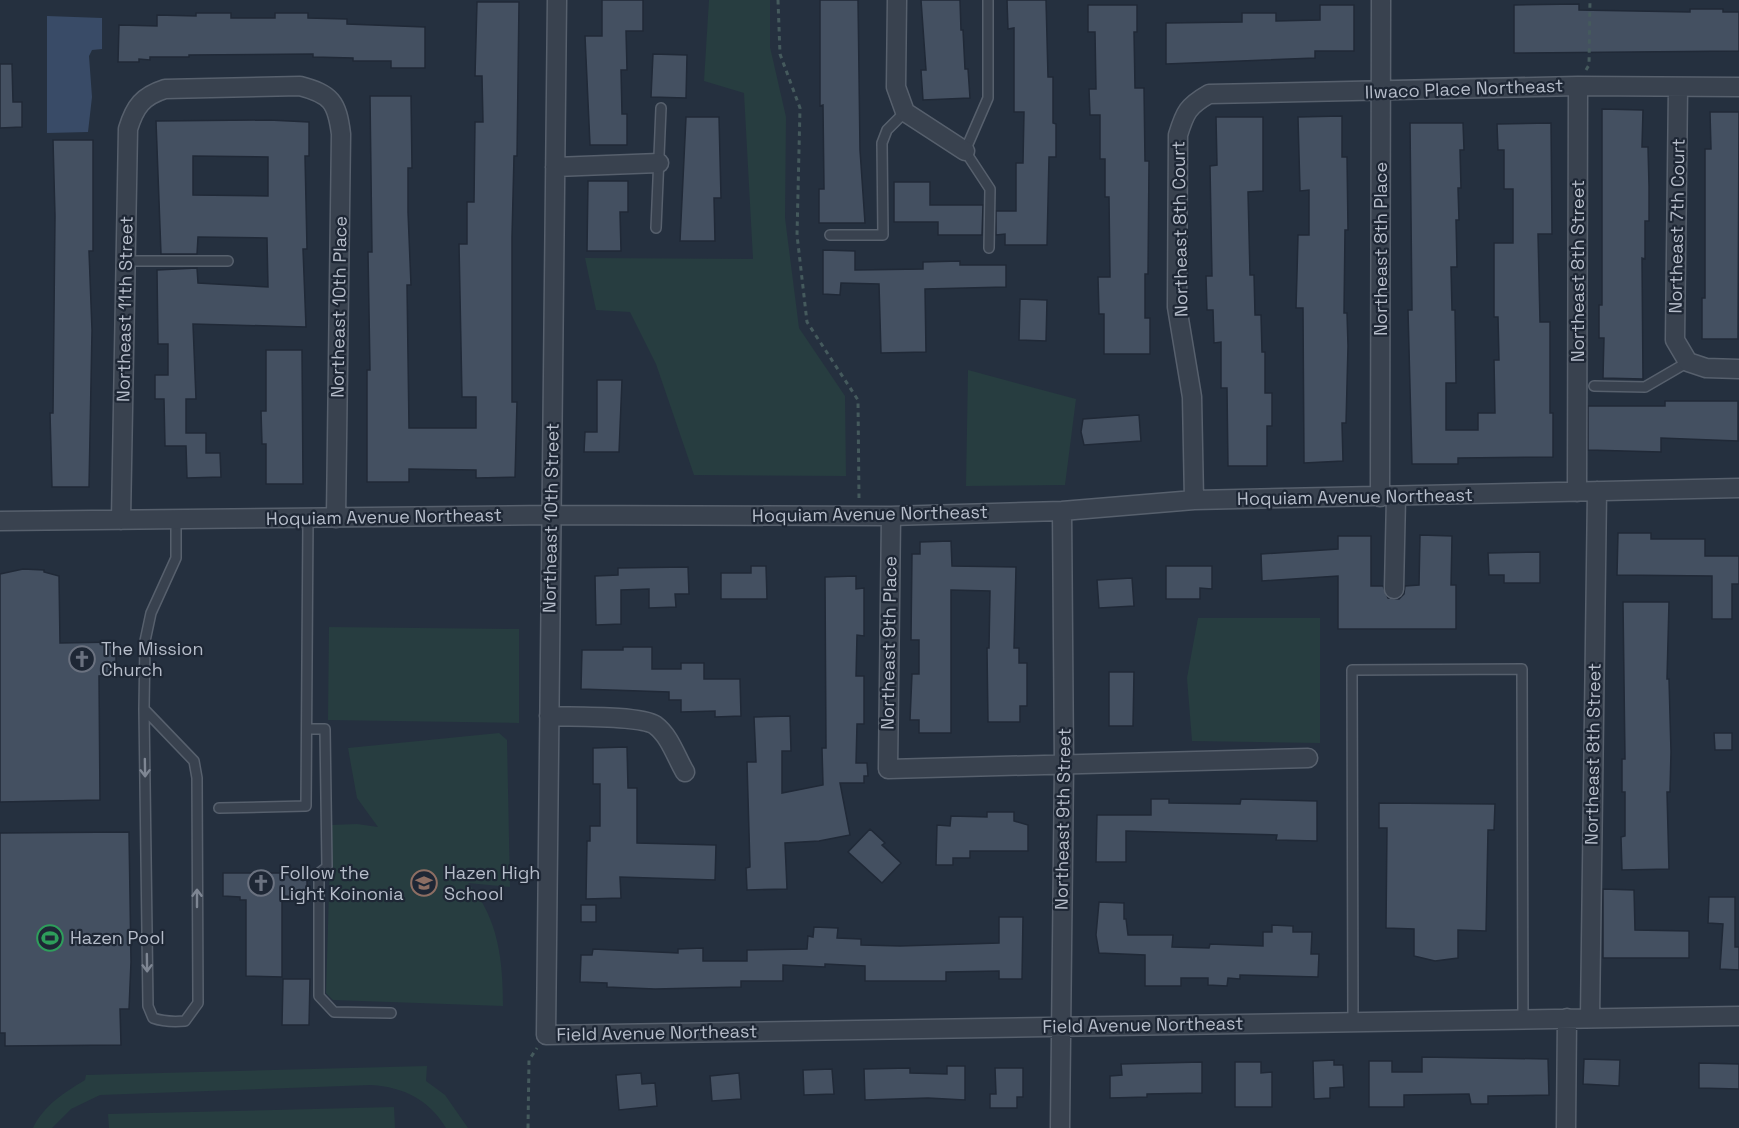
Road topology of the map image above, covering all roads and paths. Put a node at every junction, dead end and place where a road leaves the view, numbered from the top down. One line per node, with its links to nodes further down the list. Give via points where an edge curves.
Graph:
1 (557, 0): 17 (street, Northeast 10th Street)
2 (778, 0): 33 (path, via 780,54 800,108 797,235 807,322 858,400)
3 (897, 0): 14 (street, via 896,87)
4 (988, 0): 15 (lane, via 988,98)
5 (1381, 0): 10 (street, Northeast 8th Place)
6 (1590, 0): 7 (path, via 1589,65)
7 (1578, 86): 9 (street, Ilwaco Place Northeast); 10 (street, Ilwaco Place Northeast); 28 (street, Northeast 8th Street)
8 (1739, 87): 9 (street, Ilwaco Place Northeast)
9 (1678, 88): 23 (street, Northeast 7th Court, via 1675,340)
10 (1382, 92): 12 (street, Ilwaco Place Northeast, via 1209,94); 29 (street, Northeast 8th Place)
11 (140, 101): 21 (street, Northeast 11th Street, via 128,129); 36 (street, Northeast 10th Place, via 165,89 300,86 330,98 338,113 341,134)
12 (1192, 103): 30 (street, Northeast 8th Court, via 1178,135 1177,307 1192,397)
13 (661, 108): 16 (lane)
14 (905, 112): 15 (street); 19 (lane, via 887,130 882,143 883,235)
15 (965, 151): 20 (lane, via 990,189)
16 (659, 163): 17 (street); 18 (lane)
17 (555, 167): 32 (street, Northeast 10th Street)
18 (656, 228)
19 (830, 235)
20 (989, 248)
21 (125, 261): 22 (lane); 37 (street, Northeast 11th Street)
22 (228, 261)
23 (1688, 362): 24 (street, via 1706,368); 25 (lane, via 1644,387)
24 (1739, 369)
25 (1594, 386)
26 (1739, 488): 27 (street, Hoquiam Avenue Northeast)
27 (1596, 491): 28 (street, Hoquiam Avenue Northeast); 51 (street, Northeast 8th Street)
28 (1577, 492): 29 (street, Hoquiam Avenue Northeast)
29 (1388, 497): 30 (street, Hoquiam Avenue Northeast); 40 (street, Northeast 8th Place)
30 (1194, 500): 31 (street, Hoquiam Avenue Northeast)
31 (1062, 511): 34 (street, Hoquiam Avenue Northeast); 45 (street, Northeast 9th Street)
32 (551, 515): 33 (street, Hoquiam Avenue Northeast); 36 (street, Hoquiam Avenue Northeast); 42 (street, Northeast 10th Street)
33 (860, 516): 34 (street, Hoquiam Avenue Northeast)
34 (891, 516): 45 (street, Northeast 9th Place, via 888,769)
35 (308, 518): 36 (street, Hoquiam Avenue Northeast); 38 (street, Hoquiam Avenue Northeast); 43 (lane)
36 (336, 518)
37 (121, 520): 38 (street, Hoquiam Avenue Northeast); 39 (street, Hoquiam Avenue Northeast)
38 (176, 520): 41 (lane, via 176,558 151,614 145,641)
39 (0, 522)
40 (1395, 589)
41 (144, 709): 41 (lane, one-way to 41, via 148,1006 153,1018 184,1021 198,1003 197,778 194,761)
42 (549, 716): 46 (street, via 630,719 654,724 669,741); 55 (street, Northeast 10th Street)
43 (307, 729): 47 (lane, via 306,806); 48 (lane, via 326,729 327,867 319,873 319,996 334,1012)
44 (1308, 758): 45 (street)
45 (1064, 765): 54 (street, Northeast 9th Street)
46 (685, 772)
47 (219, 808)
48 (391, 1013)
49 (1739, 1016): 51 (street, Field Avenue Northeast)
50 (1567, 1018): 51 (street, Field Avenue Northeast); 52 (street, Field Avenue Northeast); 58 (street)
51 (1590, 1018)
52 (1523, 1019): 53 (street, Field Avenue Northeast); 53 (lane, via 1522,669 1352,670)
53 (1353, 1021): 54 (street, Field Avenue Northeast)
54 (1061, 1027): 55 (street, Field Avenue Northeast); 57 (street, Northeast 9th Street)
55 (546, 1035): 56 (path, via 529,1060)
56 (528, 1128)
57 (1060, 1128)
58 (1566, 1128)

